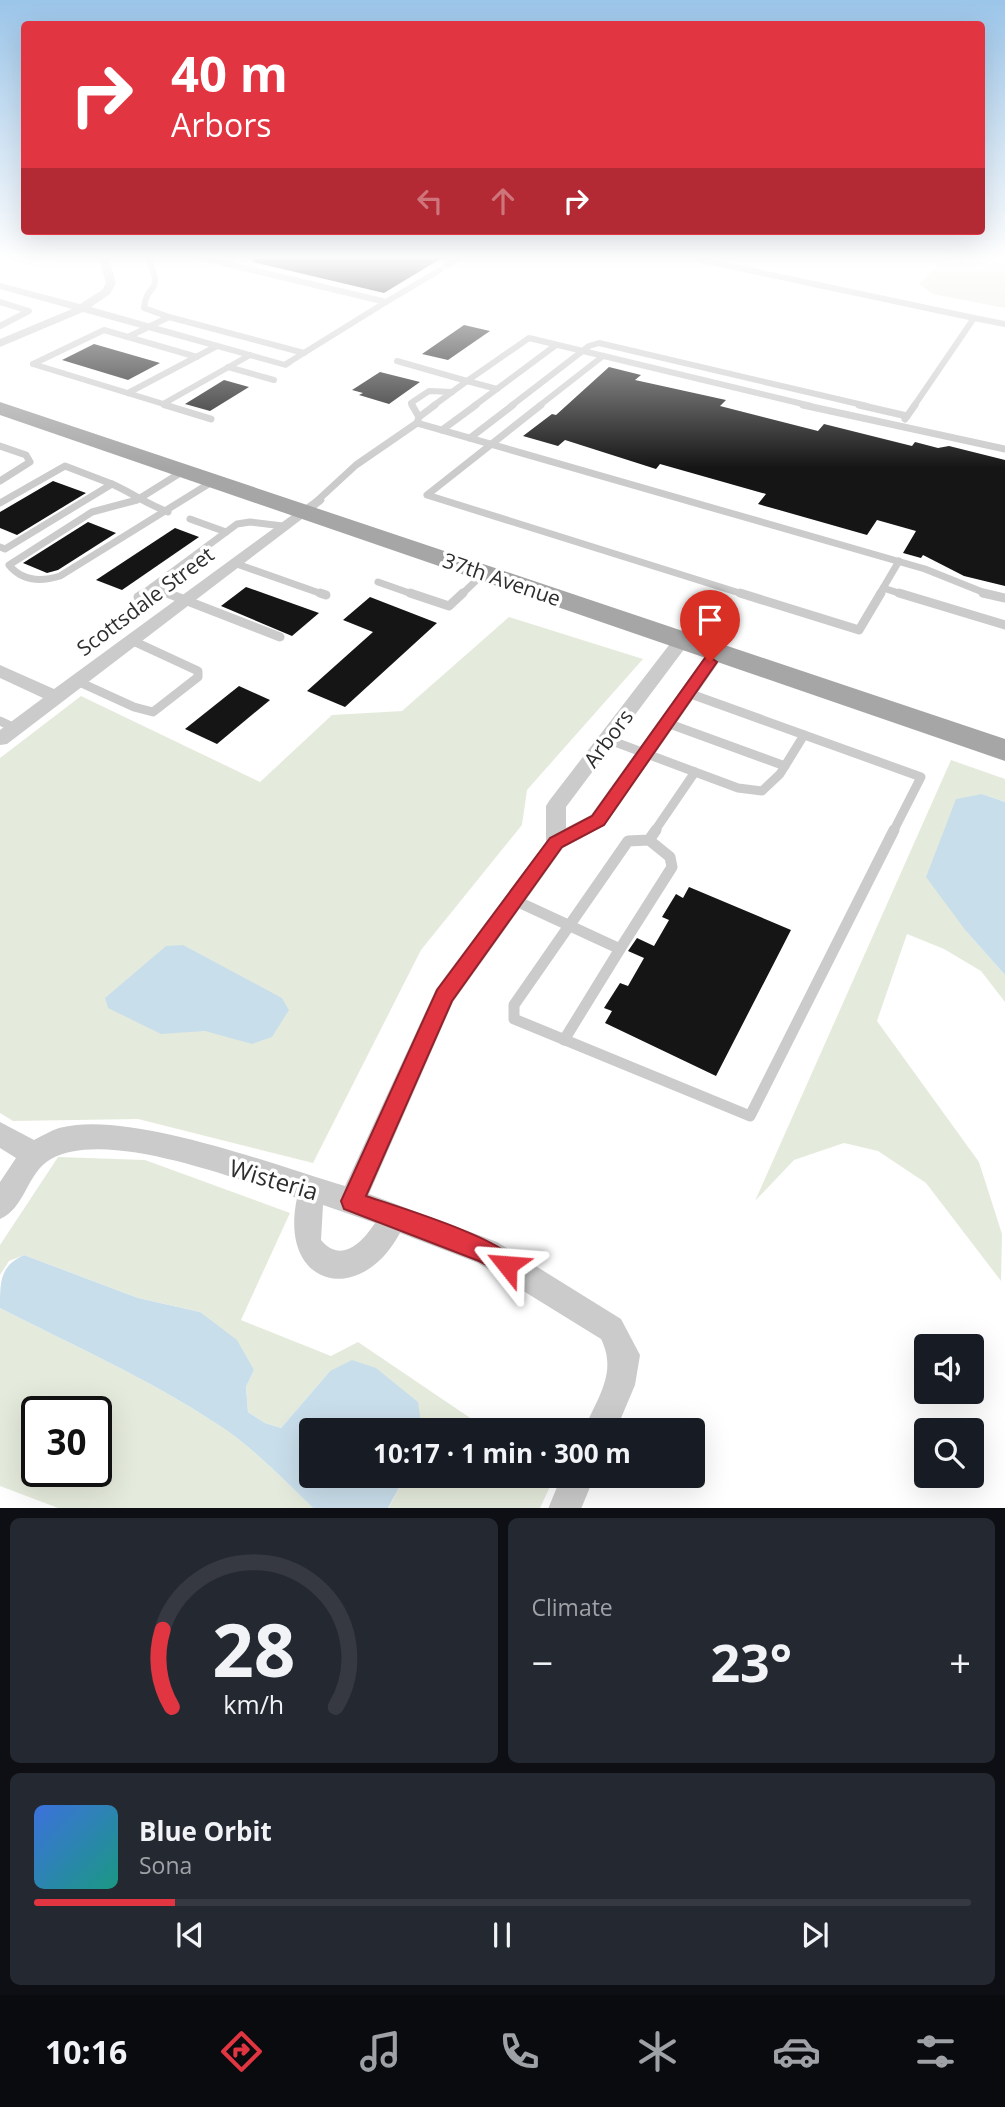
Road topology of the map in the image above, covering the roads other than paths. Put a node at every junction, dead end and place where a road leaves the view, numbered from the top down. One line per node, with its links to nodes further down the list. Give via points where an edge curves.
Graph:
1 (15, 326): 8 (lane)
2 (40, 326): 8 (street)
3 (49, 326): 15 (street, via 43,334)
4 (204, 326): 14 (lane)
5 (347, 326): 14 (lane)
6 (968, 326): 30 (lane)
7 (149, 327): 9 (lane); 12 (street)
8 (21, 333): 10 (street)
9 (128, 337): 18 (lane); 26 (lane, via 104,330 33,364)
10 (0, 343)
11 (556, 345): 13 (lane); 23 (lane, via 529,338); 24 (lane)
12 (218, 346): 16 (street); 18 (lane)
13 (583, 351): 17 (lane); 30 (lane, via 607,344); 35 (lane)
14 (304, 353): 20 (lane)
15 (0, 354)
16 (250, 355): 20 (street); 21 (lane)
17 (603, 356): 33 (lane); 36 (lane)
18 (197, 357): 26 (lane)
19 (397, 361): 23 (lane)
20 (285, 364)
21 (228, 367): 22 (lane); 28 (lane)
22 (274, 380)
23 (467, 380): 24 (lane); 25 (lane)
24 (497, 388): 34 (lane)
25 (452, 392): 32 (lane); 32 (lane, via 429,391 411,403)
26 (128, 393): 28 (lane)
27 (0, 394): 46 (main road, 37th Avenue)
28 (163, 404): 31 (lane)
29 (0, 408): 39 (main road, 37th Avenue)
30 (907, 416): 33 (lane)
31 (211, 419)
32 (418, 420): 34 (lane); 46 (lane)
33 (899, 428): 38 (lane)
34 (442, 430): 35 (lane)
35 (470, 438): 36 (lane)
36 (490, 444): 50 (lane); 55 (lane, via 427,495 859,630)
37 (0, 449): 41 (lane, via 19,459)
38 (1005, 449)
39 (185, 470): 40 (main road, 37th Avenue); 43 (lane)
40 (215, 480): 45 (lane); 46 (main road, 37th Avenue)
41 (0, 481)
42 (112, 484): 43 (lane); 44 (lane, via 65,466); 49 (lane, via 5,549)
43 (137, 500): 45 (lane); 45 (lane, via 92,512 9,565 12,571 47,581)
44 (0, 503)
45 (168, 512)
46 (301, 512): 48 (lane, via 237,524); 51 (street, Scottsdale Street); 52 (main road, 37th Avenue); 71 (main road, 37th Avenue)
47 (190, 519): 48 (lane)
48 (226, 532): 54 (lane)
49 (0, 547)
50 (899, 561): 55 (lane); 58 (lane)
51 (234, 563): 56 (lane); 59 (street, Scottsdale Street)
52 (484, 573): 53 (lane, via 449,606); 63 (main road, 37th Avenue)
53 (378, 582)
54 (152, 587): 57 (lane); 59 (lane)
55 (883, 588): 60 (lane)
56 (326, 595)
57 (138, 597)
58 (1005, 598)
59 (186, 599): 61 (lane); 62 (street, Scottsdale Street)
60 (1005, 625)
61 (280, 637)
62 (131, 640): 66 (street, Scottsdale Street); 66 (lane, via 200,674 153,712)
63 (682, 640): 64 (main road, 37th Avenue); 74 (street, Arbors)
64 (717, 652): 67 (street, Arbors); 75 (main road, 37th Avenue)
65 (0, 671): 68 (street)
66 (77, 681): 68 (street, Scottsdale Street)
67 (688, 693): 69 (street, Arbors); 72 (lane)
68 (56, 697): 70 (street, Scottsdale Street)
69 (667, 723): 76 (street, Arbors); 77 (lane)
70 (7, 724): 73 (street, Scottsdale Street)
71 (1005, 729)
72 (804, 734): 77 (lane); 84 (lane, via 921,777 750,1116)
73 (0, 739)
74 (607, 739): 76 (lane); 80 (street, Arbors, via 556,806)
75 (1005, 750)
76 (645, 753): 78 (lane); 80 (street, Arbors, via 598,820)
77 (785, 766): 78 (lane, via 765,792 754,794)
78 (695, 772): 79 (lane)
79 (649, 840): 82 (lane, via 628,841); 83 (lane, via 670,857 672,867)
80 (556, 843): 81 (street, Arbors)
81 (514, 900): 82 (lane); 88 (street, Arbors, via 444,996)
82 (570, 925): 83 (lane); 84 (lane, via 514,1005 514,1019)
83 (620, 949): 84 (lane)
84 (564, 1040)
85 (0, 1134): 86 (street)
86 (34, 1154): 87 (street, Wisteria, via 60,1140 147,1141); 89 (street)
87 (312, 1190): 88 (street, Wisteria); 90 (street, via 307,1241 314,1254 326,1262 354,1264 367,1256)
88 (352, 1201): 90 (street, Wisteria)
89 (0, 1206)
90 (394, 1217): 91 (street, Wisteria, via 486,1252 611,1329 625,1355 620,1385)
91 (605, 1418)
92 (573, 1488): 93 (street)
93 (564, 1508)

